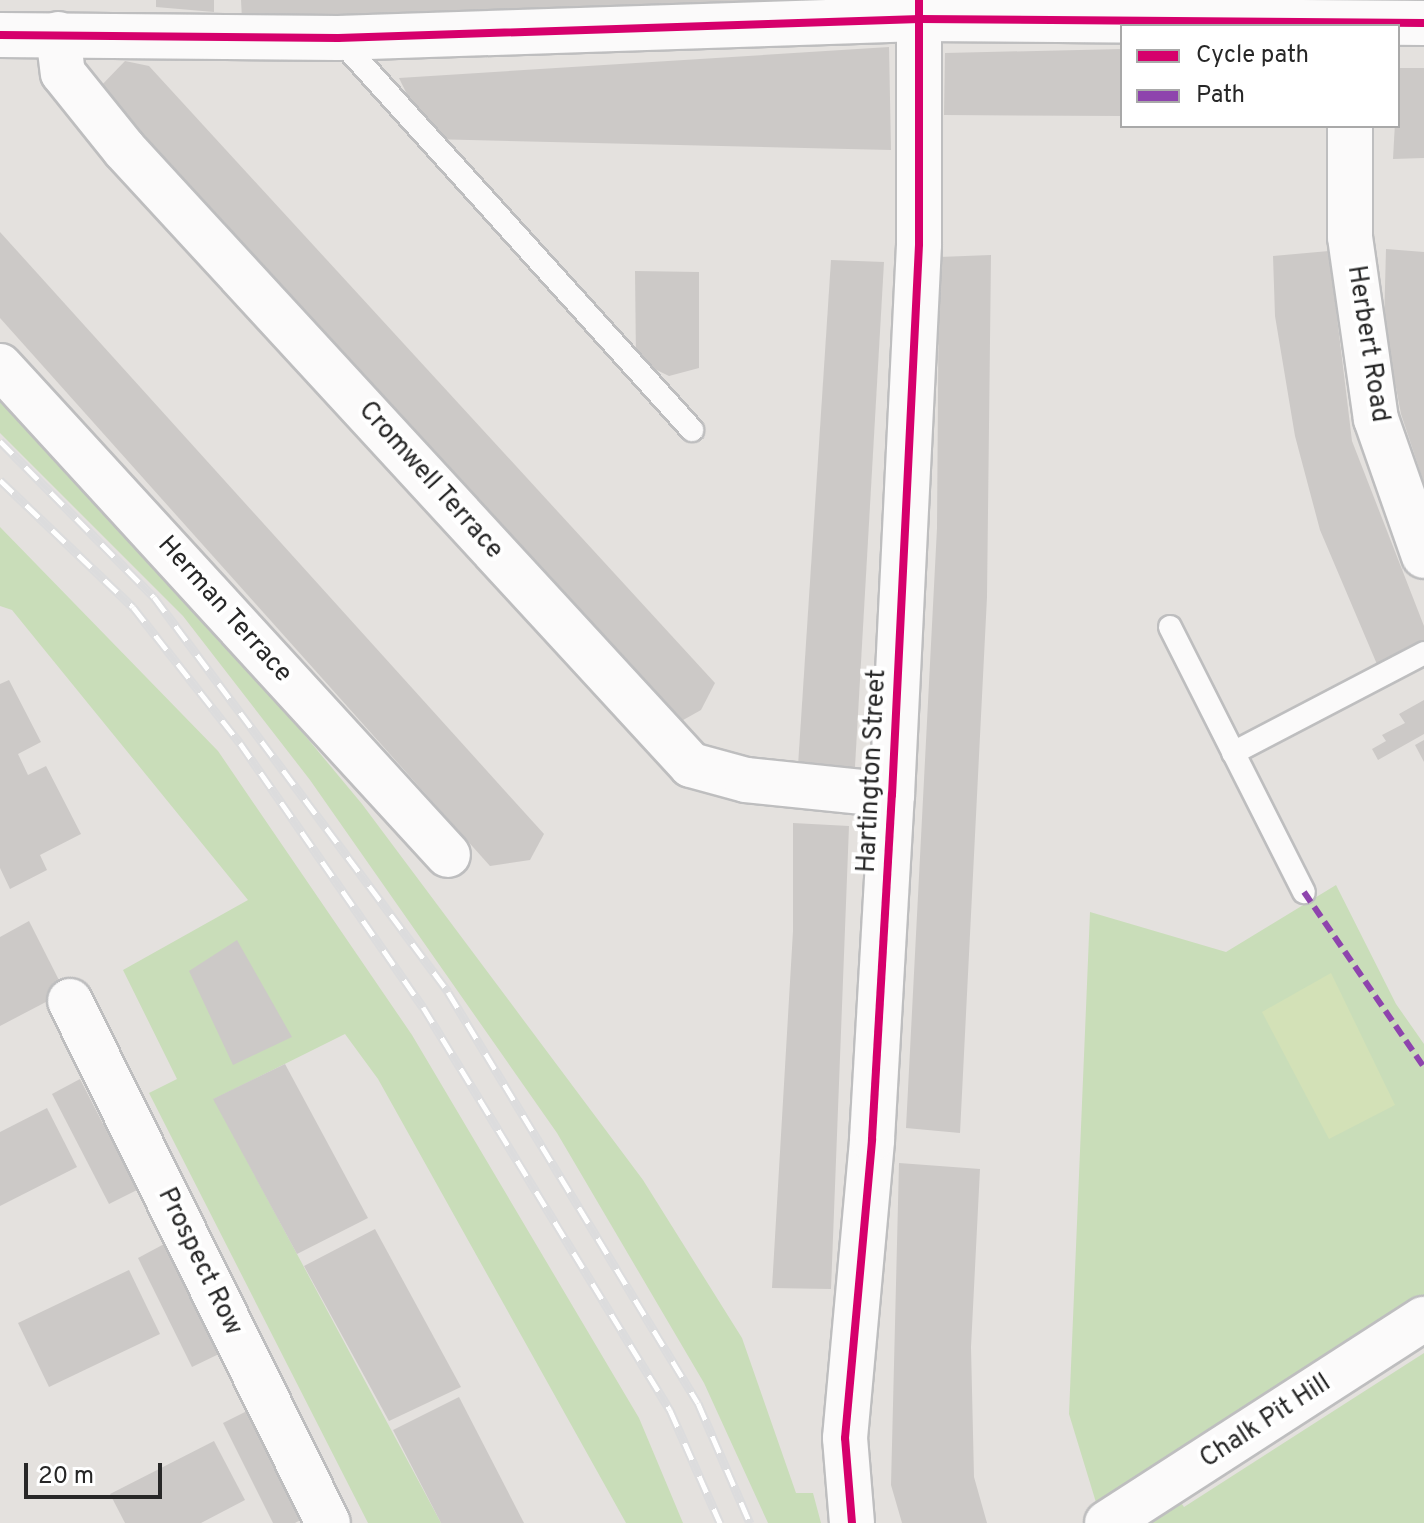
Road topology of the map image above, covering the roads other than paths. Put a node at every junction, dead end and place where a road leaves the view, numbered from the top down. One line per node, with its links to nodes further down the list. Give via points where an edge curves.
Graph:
1 (919, 9): 3 (street); 6 (street); 14 (street, Hartington Street, via 919,244)
2 (1424, 23): 3 (street)
3 (1349, 24)
4 (58, 34): 5 (street); 6 (street); 14 (street, Cromwell Terrace, via 63,73 124,149 691,765 746,780)
5 (0, 35)
6 (338, 38): 9 (lane)
7 (1350, 128): 10 (street, Herbert Road, via 1350,237 1376,419)
8 (0, 366): 15 (street, Herman Terrace)
9 (692, 430)
10 (1424, 556)
11 (1170, 627): 13 (lane)
12 (1424, 653): 13 (lane)
13 (1233, 753): 16 (lane)
14 (892, 795): 20 (street, Hartington Street, via 872,1139 845,1438)
15 (448, 855)
16 (1304, 892)
17 (70, 1001): 19 (street, Prospect Row)
18 (1424, 1319): 21 (street, Chalk Pit Hill)
19 (328, 1523)
20 (852, 1523)
21 (1107, 1523)

